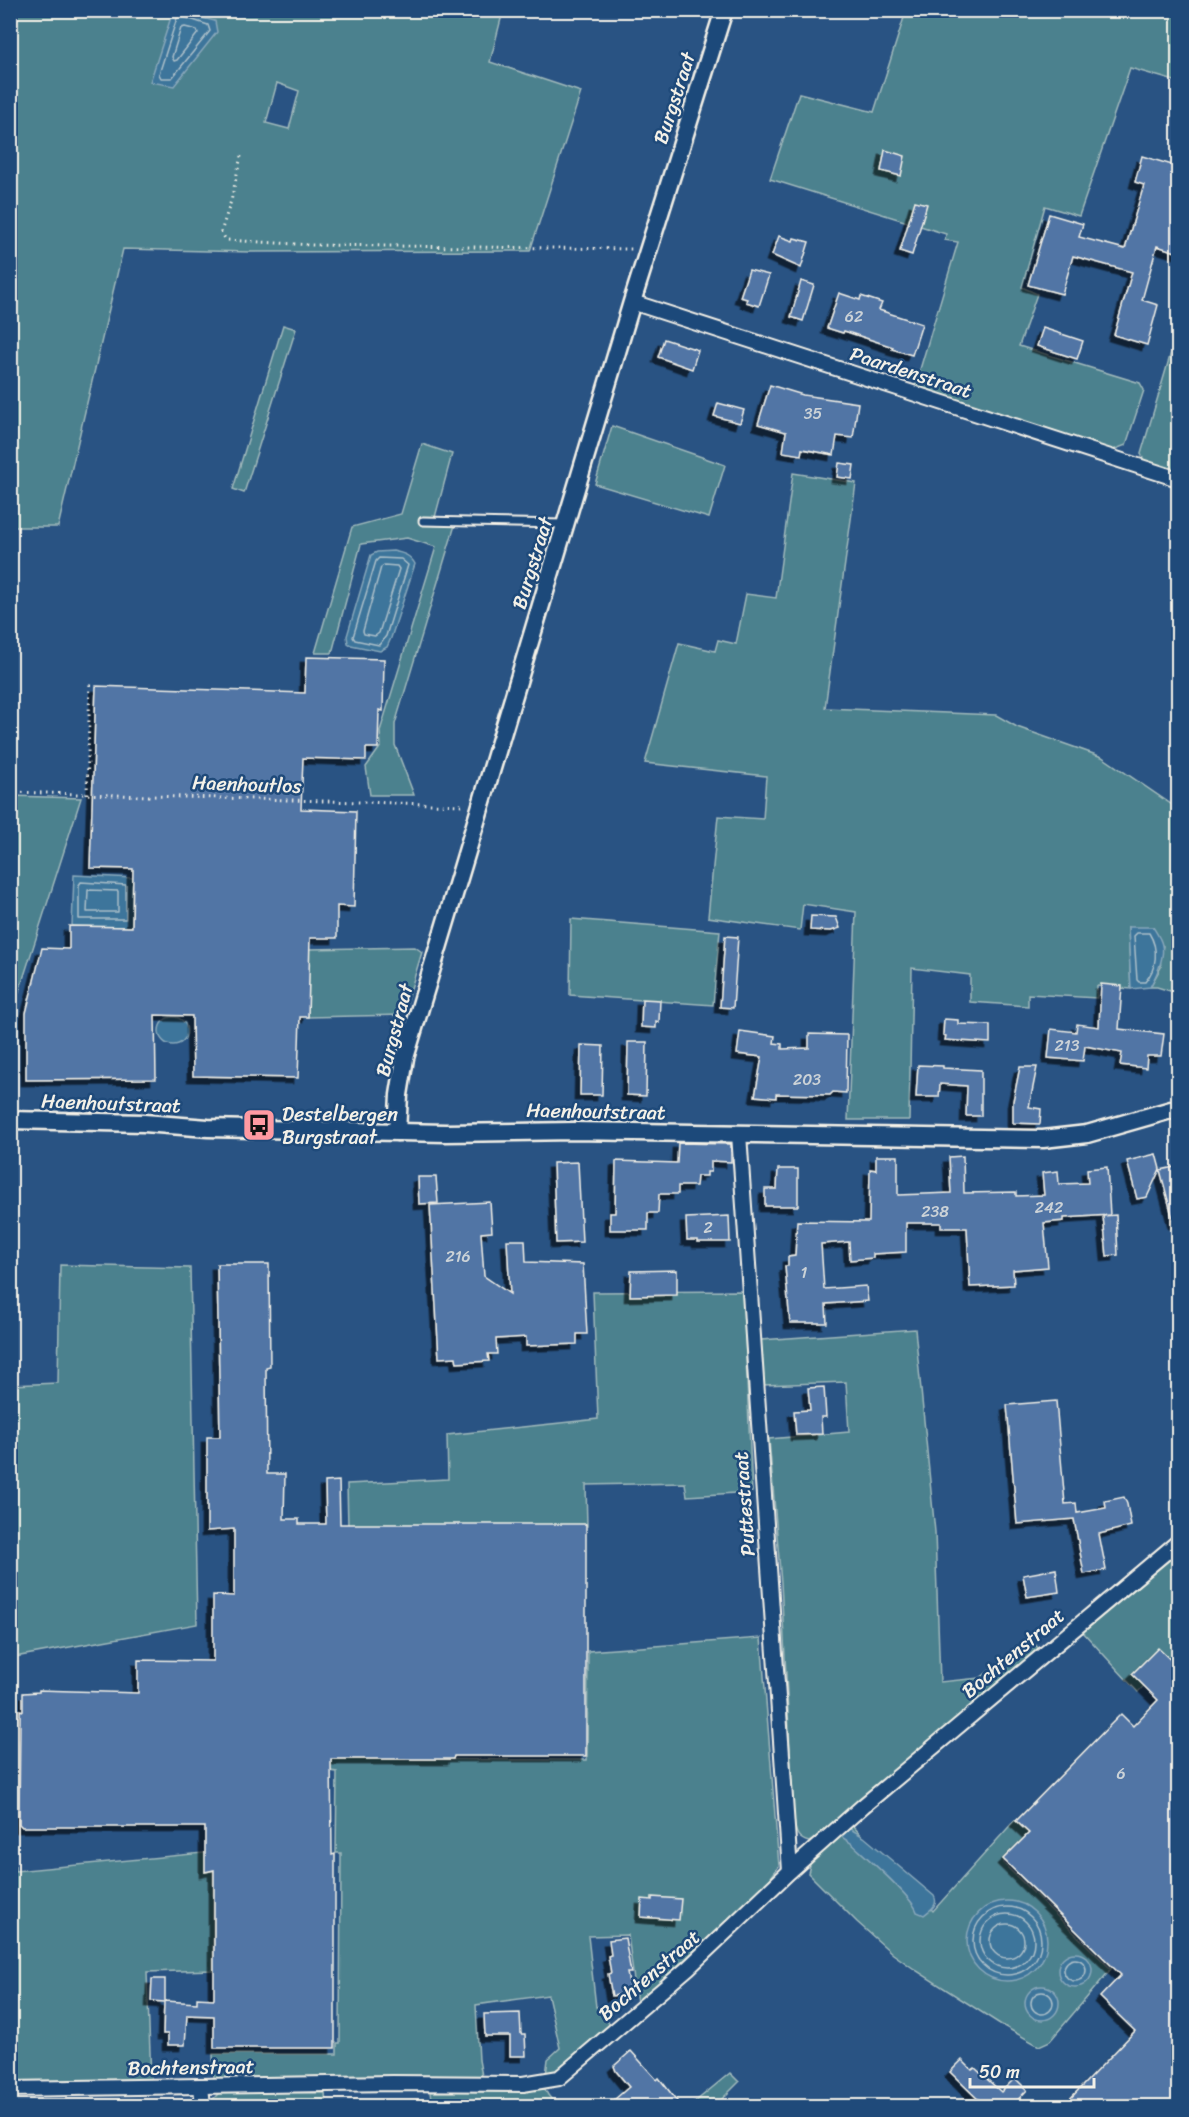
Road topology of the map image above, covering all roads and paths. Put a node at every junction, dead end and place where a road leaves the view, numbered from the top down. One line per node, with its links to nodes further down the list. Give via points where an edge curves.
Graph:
1 (724, 10): 3 (street, Burgstraat)
2 (241, 156): 3 (path, via 221,232 226,240 312,245)
3 (649, 249): 4 (street, Burgstraat)
4 (632, 302): 5 (street, Paardenstraat); 7 (street, Burgstraat)
5 (1179, 479)
6 (423, 521): 7 (lane)
7 (566, 524): 11 (street, Burgstraat)
8 (90, 680): 10 (path)
9 (10, 792): 10 (path, Haenhoutlos)
10 (87, 794): 11 (path, Haenhoutlos)
11 (482, 806): 14 (street, Burgstraat, via 405,1058)
12 (1179, 1108): 15 (street, Haenhoutstraat, via 1087,1134 1043,1139)
13 (10, 1120): 14 (street, Haenhoutstraat)
14 (397, 1132): 15 (street, Haenhoutstraat)
15 (739, 1134): 17 (street, Puttestraat)
16 (1179, 1542): 17 (street, Bochtenstraat)
17 (790, 1871): 18 (street, Bochtenstraat, via 688,1968 559,2078 523,2084)
18 (201, 2086): 19 (street, Bochtenstraat); 20 (street)
19 (10, 2089)
20 (202, 2106)

